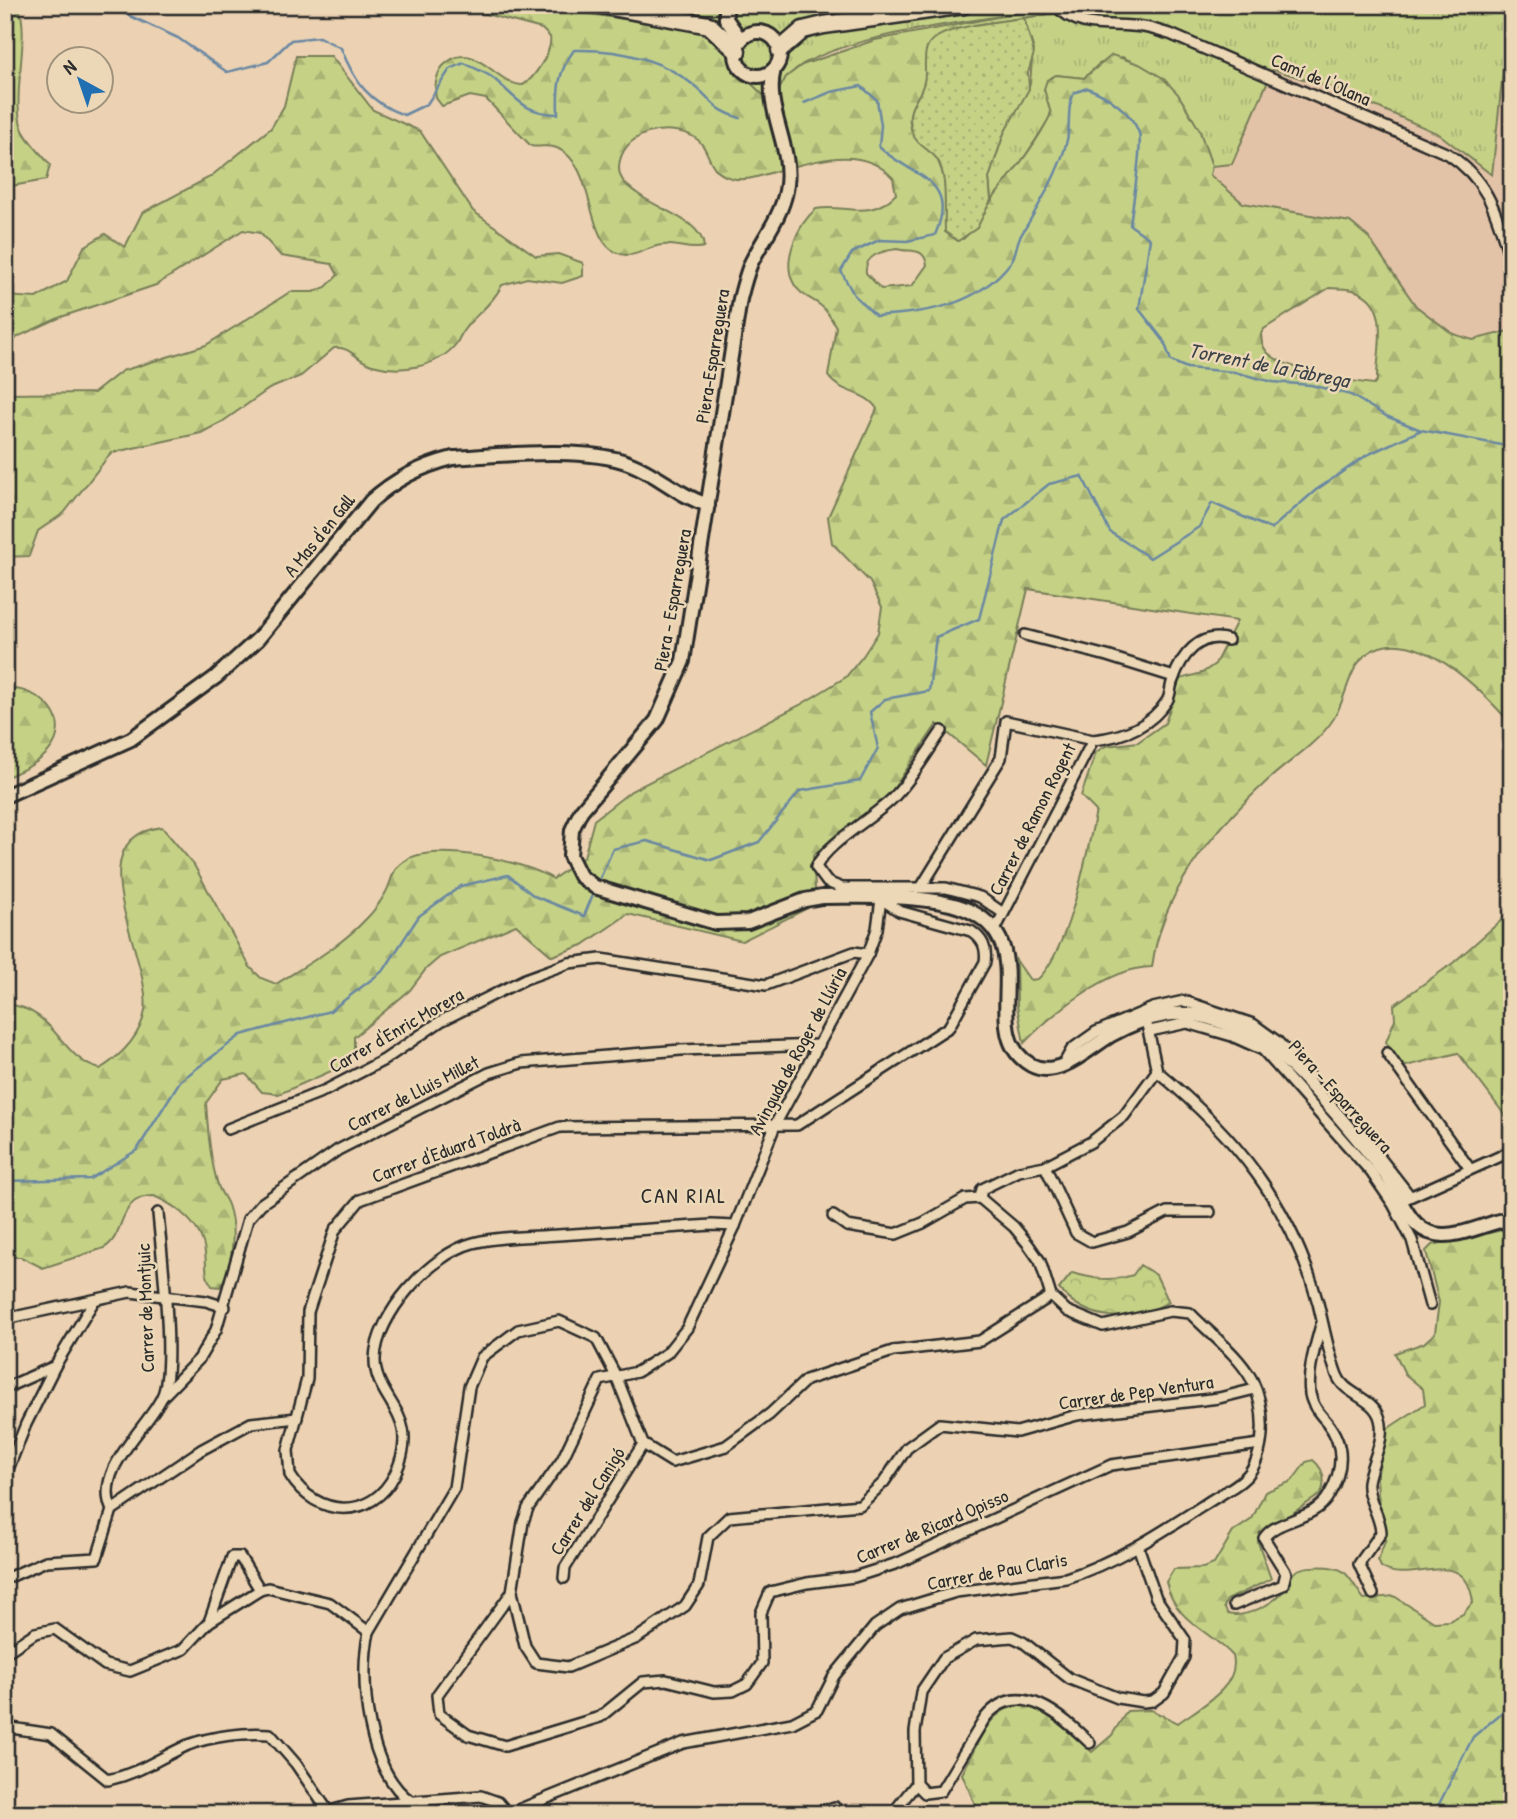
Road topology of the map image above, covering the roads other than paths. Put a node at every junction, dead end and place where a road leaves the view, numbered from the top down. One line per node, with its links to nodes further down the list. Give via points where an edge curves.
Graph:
1 (601, 5): 5 (highway, via 709,25)
2 (964, 5): 6 (highway, via 803,30)
3 (725, 8): 5 (main road, Piera-Esparreguera)
4 (1057, 8): 10 (street, Camí de l'Olana, via 1086,24 1144,27 1170,34 1448,154 1473,172 1486,189)
5 (739, 45): 6 (main road, via 761,32 774,38); 8 (main road, Piera-Esparreguera, via 738,64)
6 (780, 50): 7 (main road, Piera-Esparreguera)
7 (774, 69): 8 (main road); 9 (main road, Piera-Esparreguera)
8 (752, 75): 9 (main road, Piera-Esparreguera)
9 (771, 98): 11 (main road, Piera-Esparreguera, via 785,144 786,190 750,265 740,299)
10 (1512, 265)
11 (708, 505): 17 (main road, A Mas d'en Gall, via 630,463 593,455 467,457 431,463 388,486 372,501 258,639 175,709 131,739); 19 (main road, Piera - Esparreguera, via 681,671 657,720 576,821 570,847 573,866 595,887 716,923 748,922 813,898)
12 (1025, 635): 14 (street)
13 (1228, 640): 14 (street, Carrer de Ramon Rogent, via 1204,640 1189,649)
14 (1174, 677): 16 (street, Carrer de Ramon Rogent, via 1169,699 1149,720 1133,731)
15 (942, 731): 18 (street, via 896,795 869,821 823,853 817,867 827,882 842,888)
16 (1093, 740): 18 (street, via 1006,721 1001,758); 20 (street, Carrer de Ramon Rogent)
17 (5, 796)
18 (922, 886): 20 (street, via 980,897)
19 (881, 898): 21 (main road, Piera - Esparreguera, via 953,905 975,913); 22 (street, Avinguda de Roger de Llúria); 28 (street, Carrer d'Eduard Toldrà, via 899,911 971,931 986,950 985,962 949,1027 797,1125)
20 (1003, 914): 21 (street, Carrer de Ramon Rogent)
21 (995, 930): 26 (main road, via 1008,966 1007,1025 1012,1045 1037,1068)
22 (868, 954): 24 (street, Avinguda de Roger de Llúria); 29 (street, Carrer d'Enric Morera, via 854,952 766,985 600,959 569,963 525,979 441,1021 384,1060 326,1090)
23 (1148, 1025): 26 (main road, Piera - Esparreguera, via 1112,1034); 27 (street); 34 (main road, Piera - Esparreguera, via 1167,1014 1203,1016 1269,1044); 41 (street, via 1187,1023 1263,1050 1371,1171)
24 (819, 1045): 28 (street, Avinguda de Roger de Llúria); 46 (street, Carrer de Lluis Millet, via 533,1061 488,1073 338,1150 254,1211 243,1227)
25 (1387, 1053): 32 (street)
26 (1063, 1065): 34 (street, via 1072,1049 1096,1032 1153,1007 1184,1001 1254,1024 1278,1042 1391,1169)
27 (1157, 1071): 31 (street, via 1124,1116 1091,1142); 48 (street, via 1206,1113 1258,1173 1290,1228)
28 (776, 1123): 39 (street, Avinguda de Roger de Llúria); 54 (street, Carrer d'Eduard Toldrà, via 560,1127 360,1200 335,1230 308,1312 307,1379)
29 (228, 1129)
30 (1512, 1151): 32 (street)
31 (1045, 1166): 33 (street, via 994,1182 982,1189); 35 (street, via 1076,1233 1092,1242 1128,1232 1167,1212)
32 (1471, 1169): 34 (street)
33 (980, 1198): 37 (street, via 965,1199 896,1234 847,1226); 43 (street, via 1028,1244 1040,1261)
34 (1406, 1199): 40 (main road, Piera - Esparreguera)
35 (1210, 1212)
36 (158, 1213): 42 (street, Carrer de Montjuic)
37 (833, 1216)
38 (1512, 1218): 40 (main road, via 1447,1234)
39 (735, 1226): 50 (street, Avinguda de Roger de Llúria, via 681,1337 658,1359); 54 (street, Carrer d'Eduard Toldrà, via 494,1239 463,1246 442,1259 398,1301 377,1341 377,1373 399,1415 404,1437 392,1480 368,1503 343,1511 330,1509 295,1483 287,1458)
40 (1419, 1227): 41 (street)
41 (1412, 1240): 45 (street)
42 (164, 1296): 44 (street, via 130,1292); 46 (street); 53 (street, Carrer de Montjuic, via 166,1384)
43 (1051, 1296): 52 (street, via 1067,1311 1103,1326 1170,1311 1191,1313 1241,1364); 55 (street, via 980,1340 893,1351 806,1380 726,1446 672,1462)
44 (94, 1301): 47 (street); 49 (street)
45 (1430, 1305)
46 (225, 1307): 53 (street, Carrer de Lluis Millet, via 200,1359)
47 (5, 1319)
48 (1321, 1325): 64 (street, via 1340,1381 1374,1408 1381,1424 1368,1482 1381,1533 1359,1564); 65 (street, via 1310,1393 1316,1410 1339,1439 1342,1453 1337,1474 1320,1507 1264,1538 1284,1568 1283,1585)
49 (55, 1366): 51 (street); 57 (street)
50 (617, 1378): 55 (street); 63 (street, Carrer de Pep Ventura, via 600,1380 562,1460 528,1508); 67 (street, via 596,1338 559,1321 518,1331 482,1357 469,1387 454,1489)
51 (5, 1388)
52 (1255, 1390): 56 (street, via 1262,1420); 63 (street, Carrer de Pep Ventura, via 1077,1415 1017,1432 940,1424 907,1448 884,1482 860,1505 729,1517 708,1537 699,1585 685,1606 637,1638 568,1667 536,1663 525,1646)
53 (162, 1396): 58 (street, Carrer de Montjuic, via 120,1457 107,1501)
54 (297, 1418): 58 (street, via 251,1423 201,1450)
55 (643, 1444): 60 (street, Carrer del Canigó, via 565,1567)
56 (1260, 1444): 59 (street, Carrer de Pau Claris, via 1245,1477); 63 (street, Carrer de Ricard Opisso, via 1111,1465 898,1563 854,1577 770,1592 761,1613 762,1663 747,1684 733,1691 714,1692 666,1680 643,1682 600,1717 505,1746 468,1735 439,1714 437,1695)
57 (5, 1477)
58 (112, 1510): 61 (street, Carrer de Montjuic, via 97,1558 46,1561)
59 (1138, 1546): 71 (street, via 1156,1598 1185,1640 1186,1649 1164,1693 1153,1701 1118,1698 1070,1679 1012,1637 976,1640 944,1658 921,1692 915,1732); 75 (street, Carrer de Pau Claris, via 1066,1578 956,1592 900,1609 875,1626 834,1676 817,1710 792,1723 683,1744)
60 (564, 1578)
61 (5, 1579)
62 (260, 1590): 66 (street); 66 (street, via 240,1557 232,1557); 67 (street, via 330,1603)
63 (512, 1592)
64 (1373, 1594)
65 (1234, 1605)
66 (209, 1622): 68 (street, via 184,1649 130,1671 105,1665 55,1629 35,1633)
67 (369, 1632): 72 (street, via 366,1689 373,1737 393,1787)
68 (5, 1653)
69 (5, 1727): 74 (street, via 51,1734 108,1780 134,1774 190,1745 250,1732 270,1734 296,1765)
70 (1090, 1743): 71 (street, via 1055,1711 1029,1701 1005,1703 985,1718 940,1791 925,1793)
71 (916, 1784): 77 (street)
72 (412, 1802): 74 (street, via 348,1806); 75 (street, via 481,1796 498,1802)
73 (835, 1807): 76 (street)
74 (324, 1813)
75 (508, 1814)
76 (812, 1814)
77 (892, 1814)

